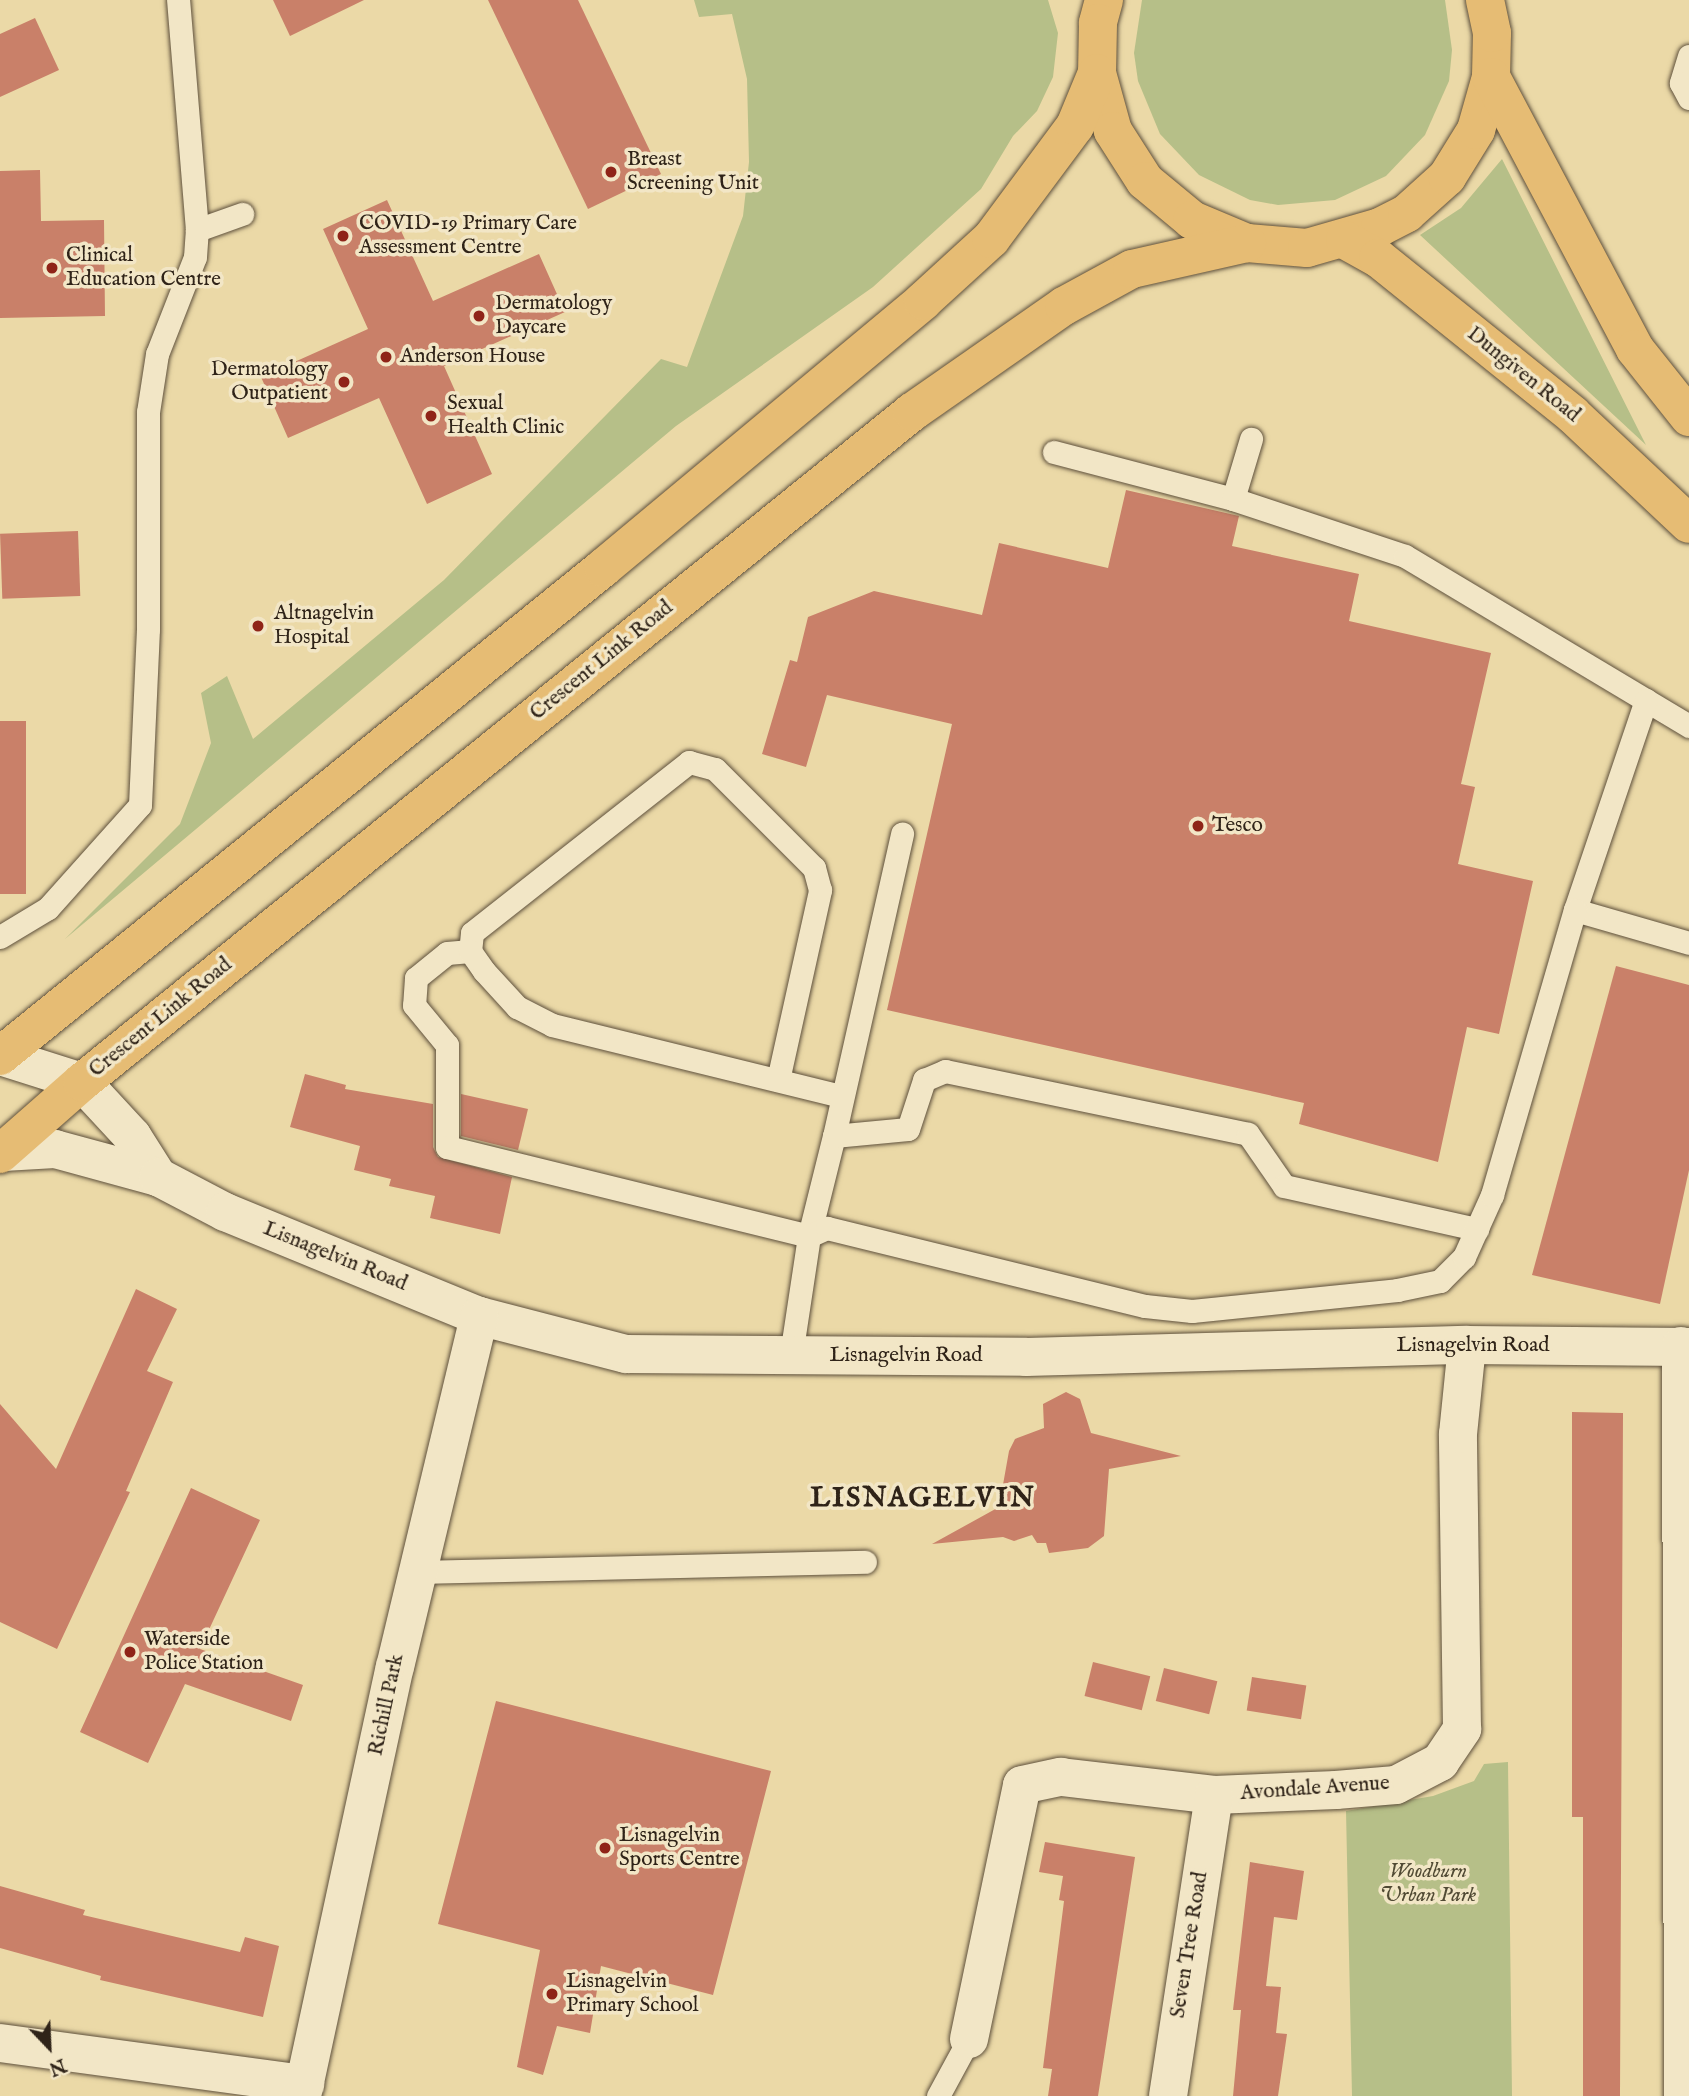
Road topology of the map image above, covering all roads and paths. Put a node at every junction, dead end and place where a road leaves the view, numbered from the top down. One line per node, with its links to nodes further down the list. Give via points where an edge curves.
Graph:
1 (178, 0): 9 (lane)
2 (1485, 0): 6 (highway, via 1492,33)
3 (1096, 8): 5 (highway)
4 (1689, 56): 7 (lane, via 1681,83)
5 (1097, 73): 11 (highway, via 1113,131 1145,181 1192,220); 24 (highway, via 1075,126 991,239 933,292 603,568)
6 (1491, 77): 10 (highway, via 1476,130 1447,177 1407,214); 12 (highway, via 1635,349)
7 (1689, 98)
8 (242, 214): 9 (lane)
9 (197, 230): 21 (lane, via 195,257 157,354 148,412 151,487 140,805 48,908)
10 (1345, 240): 11 (highway, via 1307,248); 16 (highway, Dungiven Road, via 1378,258 1573,415)
11 (1247, 243): 26 (highway, Crescent Link Road, via 1132,269 1064,306 912,412)
12 (1689, 417)
13 (1251, 439): 15 (lane)
14 (1054, 452): 15 (lane)
15 (1233, 499): 17 (lane, via 1405,556)
16 (1689, 524)
17 (1646, 700): 18 (lane); 20 (lane)
18 (1689, 726)
19 (902, 834): 27 (lane)
20 (1575, 909): 22 (lane); 31 (lane, via 1492,1195)
21 (0, 937)
22 (1689, 943)
23 (470, 951): 25 (lane, via 517,1007 552,1025); 25 (lane, via 472,933 689,762 715,769 814,868 820,890); 32 (lane, via 447,953 416,978 414,1004 447,1045 447,1147)
24 (0, 1056): 26 (street)
25 (778, 1080): 27 (lane)
26 (82, 1082): 29 (highway, Crescent Link Road); 30 (street, via 132,1136)
27 (841, 1096): 28 (lane)
28 (834, 1136): 31 (lane, via 908,1129 923,1080 945,1072 1248,1134 1284,1186); 32 (lane)
29 (1, 1153): 30 (street, Lisnagelvin Road, via 55,1149)
30 (158, 1177): 33 (street, Lisnagelvin Road, via 225,1212)
31 (1476, 1228): 32 (lane, via 1464,1257 1440,1281 1397,1290 1192,1311 1145,1306)
32 (818, 1232): 36 (lane)
33 (479, 1316): 36 (street, Lisnagelvin Road, via 626,1354); 38 (street, Richill Park)
34 (1467, 1345): 35 (street, Lisnagelvin Road); 36 (street, Lisnagelvin Road, via 1026,1357); 39 (street, Avondale Avenue, via 1458,1433 1462,1729 1440,1762 1395,1785)
35 (1685, 1347): 45 (street)
36 (791, 1356)
37 (865, 1563): 38 (lane)
38 (418, 1572): 42 (street, Richill Park)
39 (1214, 1795): 40 (street, Avondale Avenue, via 1061,1777 1022,1785); 44 (street, Seven Tree Road)
40 (969, 2039): 43 (lane)
41 (0, 2043): 42 (street)
42 (304, 2090)
43 (938, 2096)
44 (1168, 2096)
45 (1683, 2096)

